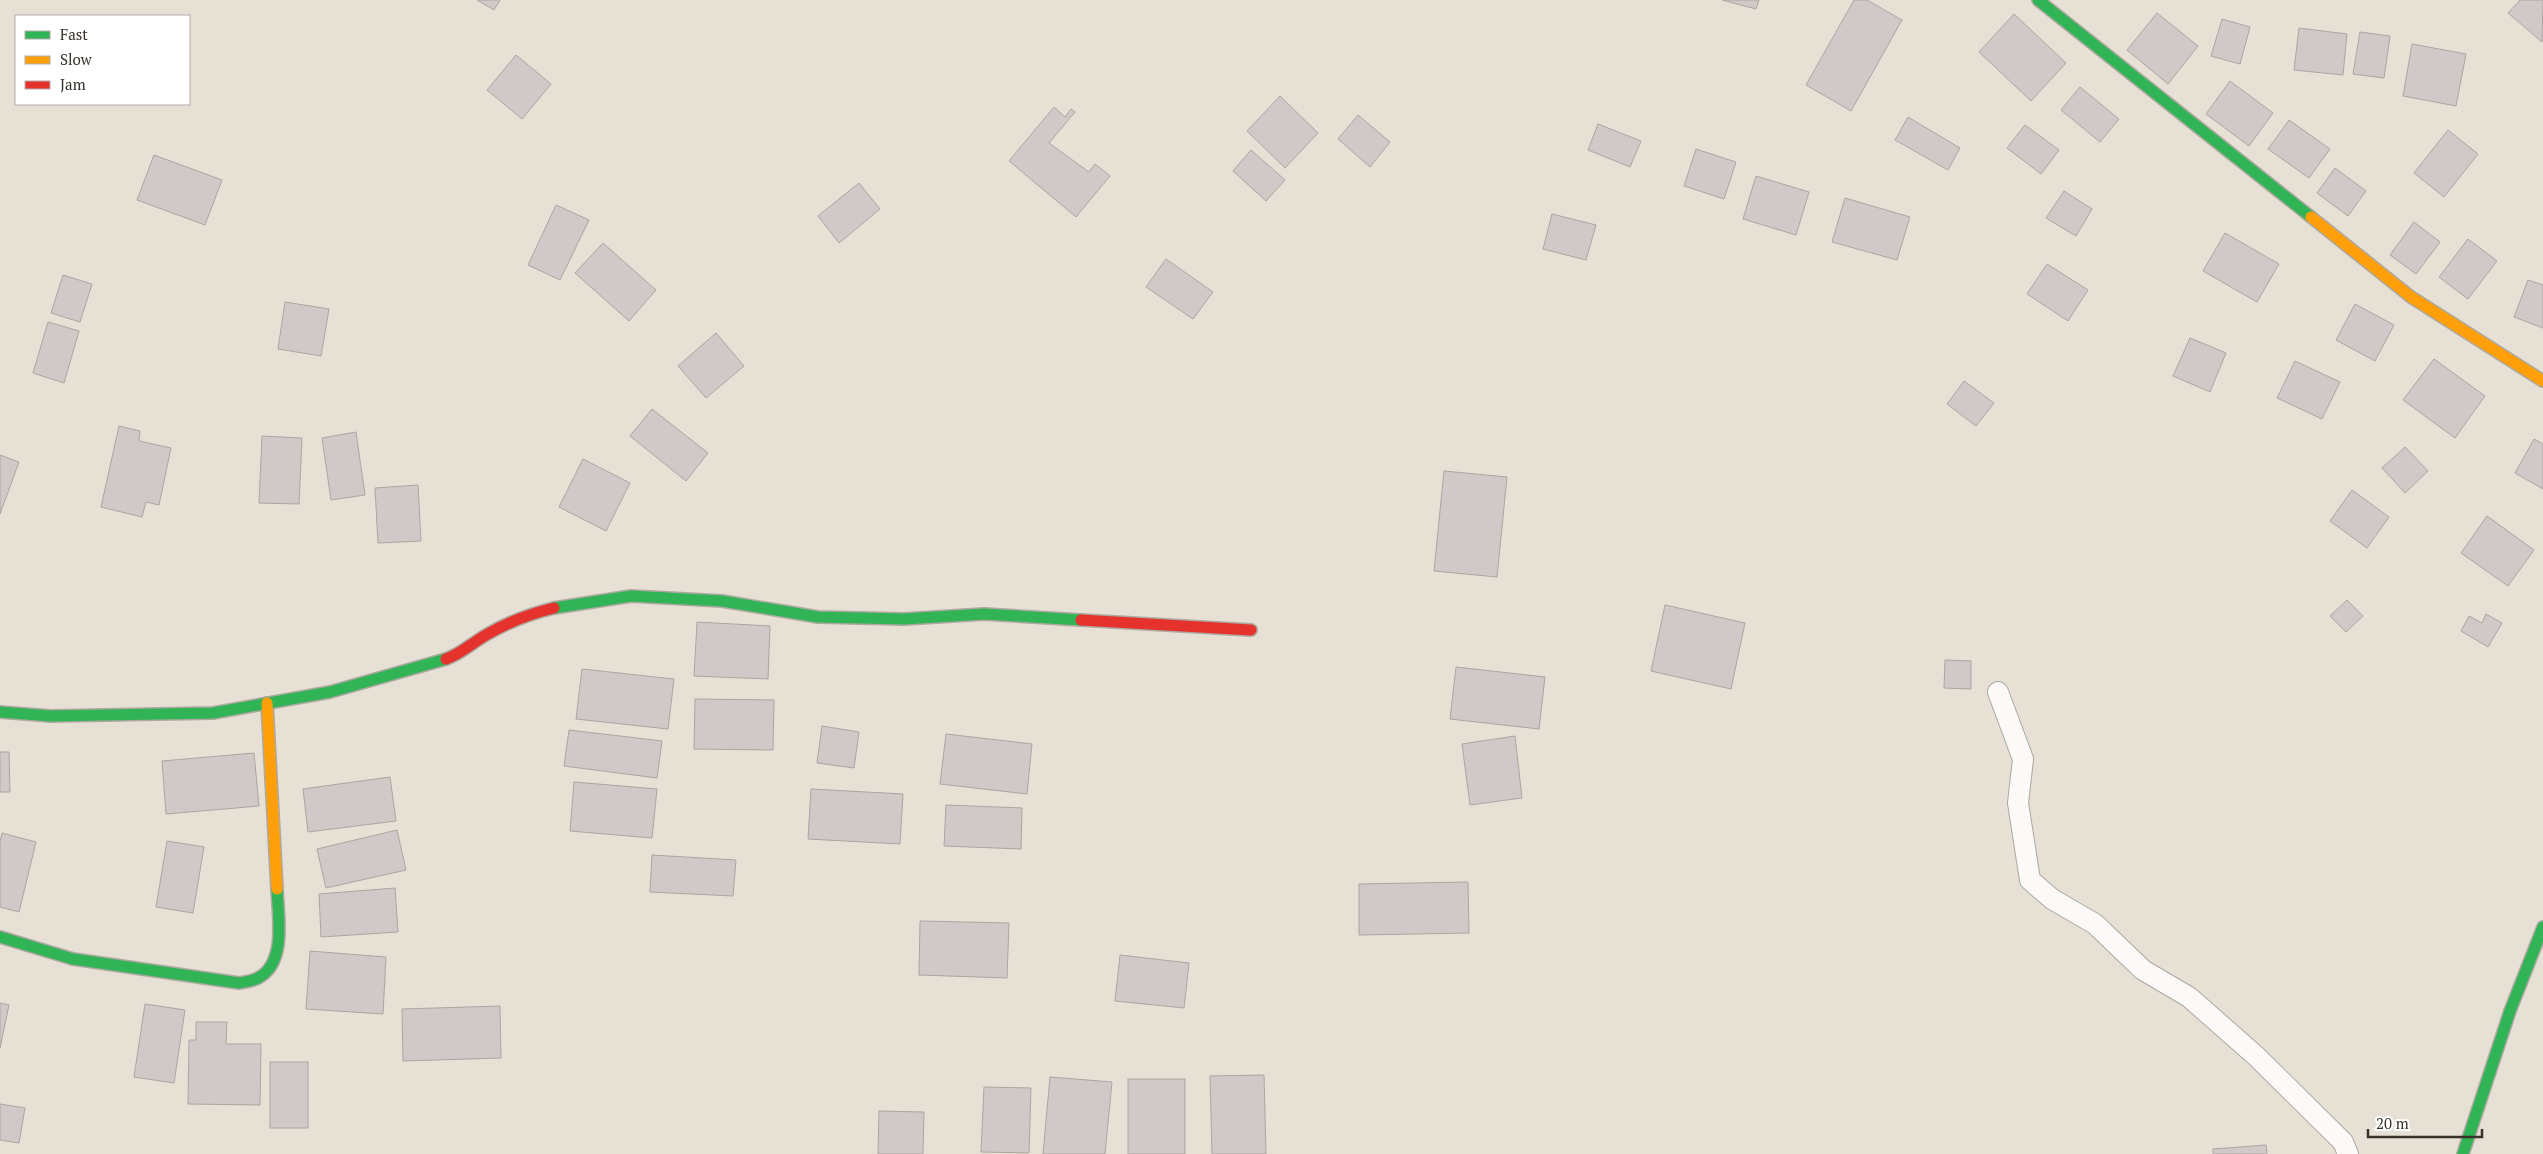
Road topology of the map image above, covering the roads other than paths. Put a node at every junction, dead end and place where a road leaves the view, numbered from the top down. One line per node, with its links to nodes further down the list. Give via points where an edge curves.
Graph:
1 (2038, 0): 2 (street, via 2410,297)
2 (2543, 381)
3 (1251, 630): 5 (street, via 984,614 904,619 818,617 722,601 631,596 569,604 519,617 454,656 330,692)
4 (1998, 692): 9 (lane, via 2022,759 2018,803 2030,880 2052,899 2095,924 2143,970 2188,997 2256,1056 2343,1142)
5 (268, 703): 6 (street, via 213,713 51,716); 8 (street, via 279,934 274,963 259,978 239,982 137,970 72,959)
6 (0, 712)
7 (2543, 927): 10 (street, via 2500,1039)
8 (0, 937)
9 (2348, 1154)
10 (2463, 1154)

